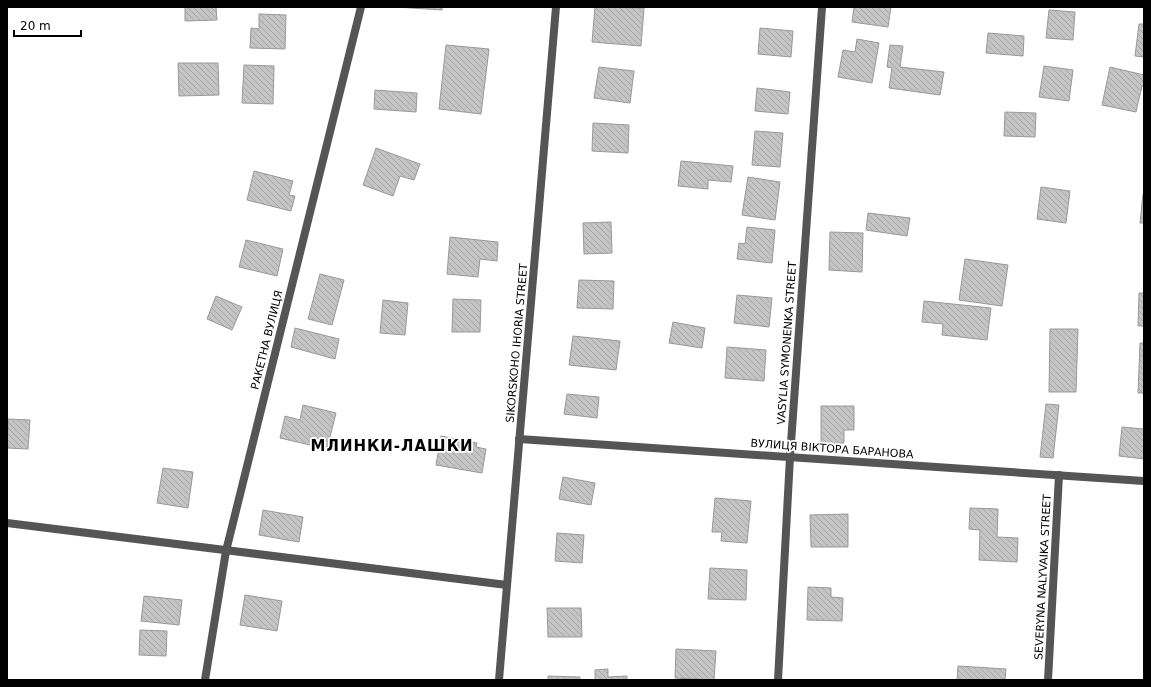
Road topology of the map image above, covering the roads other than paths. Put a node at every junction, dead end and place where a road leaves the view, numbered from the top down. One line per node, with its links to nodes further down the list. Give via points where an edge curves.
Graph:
1 (361, 7): 9 (street, РАКЕТНА ВУЛИЦЯ)
2 (556, 7): 4 (street, SIKORSKOHO IHORIA STREET)
3 (822, 7): 5 (street, VASYLIA SYMONENKA STREET)
4 (519, 439): 5 (street, ВУЛИЦЯ ВІКТОРА БАРАНОВА); 10 (street, SIKORSKOHO IHORIA STREET)
5 (790, 457): 6 (street, ВУЛИЦЯ ВІКТОРА БАРАНОВА); 13 (street, VASYLIA SYMONENKA STREET)
6 (1059, 475): 7 (street, ВУЛИЦЯ ВІКТОРА БАРАНОВА); 14 (street, SEVERYNA NALYVAIKA STREET)
7 (1144, 481)
8 (7, 523): 9 (street)
9 (226, 551): 10 (street); 11 (street, РАКЕТНА ВУЛИЦЯ)
10 (507, 585): 12 (street, SIKORSKOHO IHORIA STREET)
11 (205, 680)
12 (499, 680)
13 (778, 680)
14 (1048, 680)

